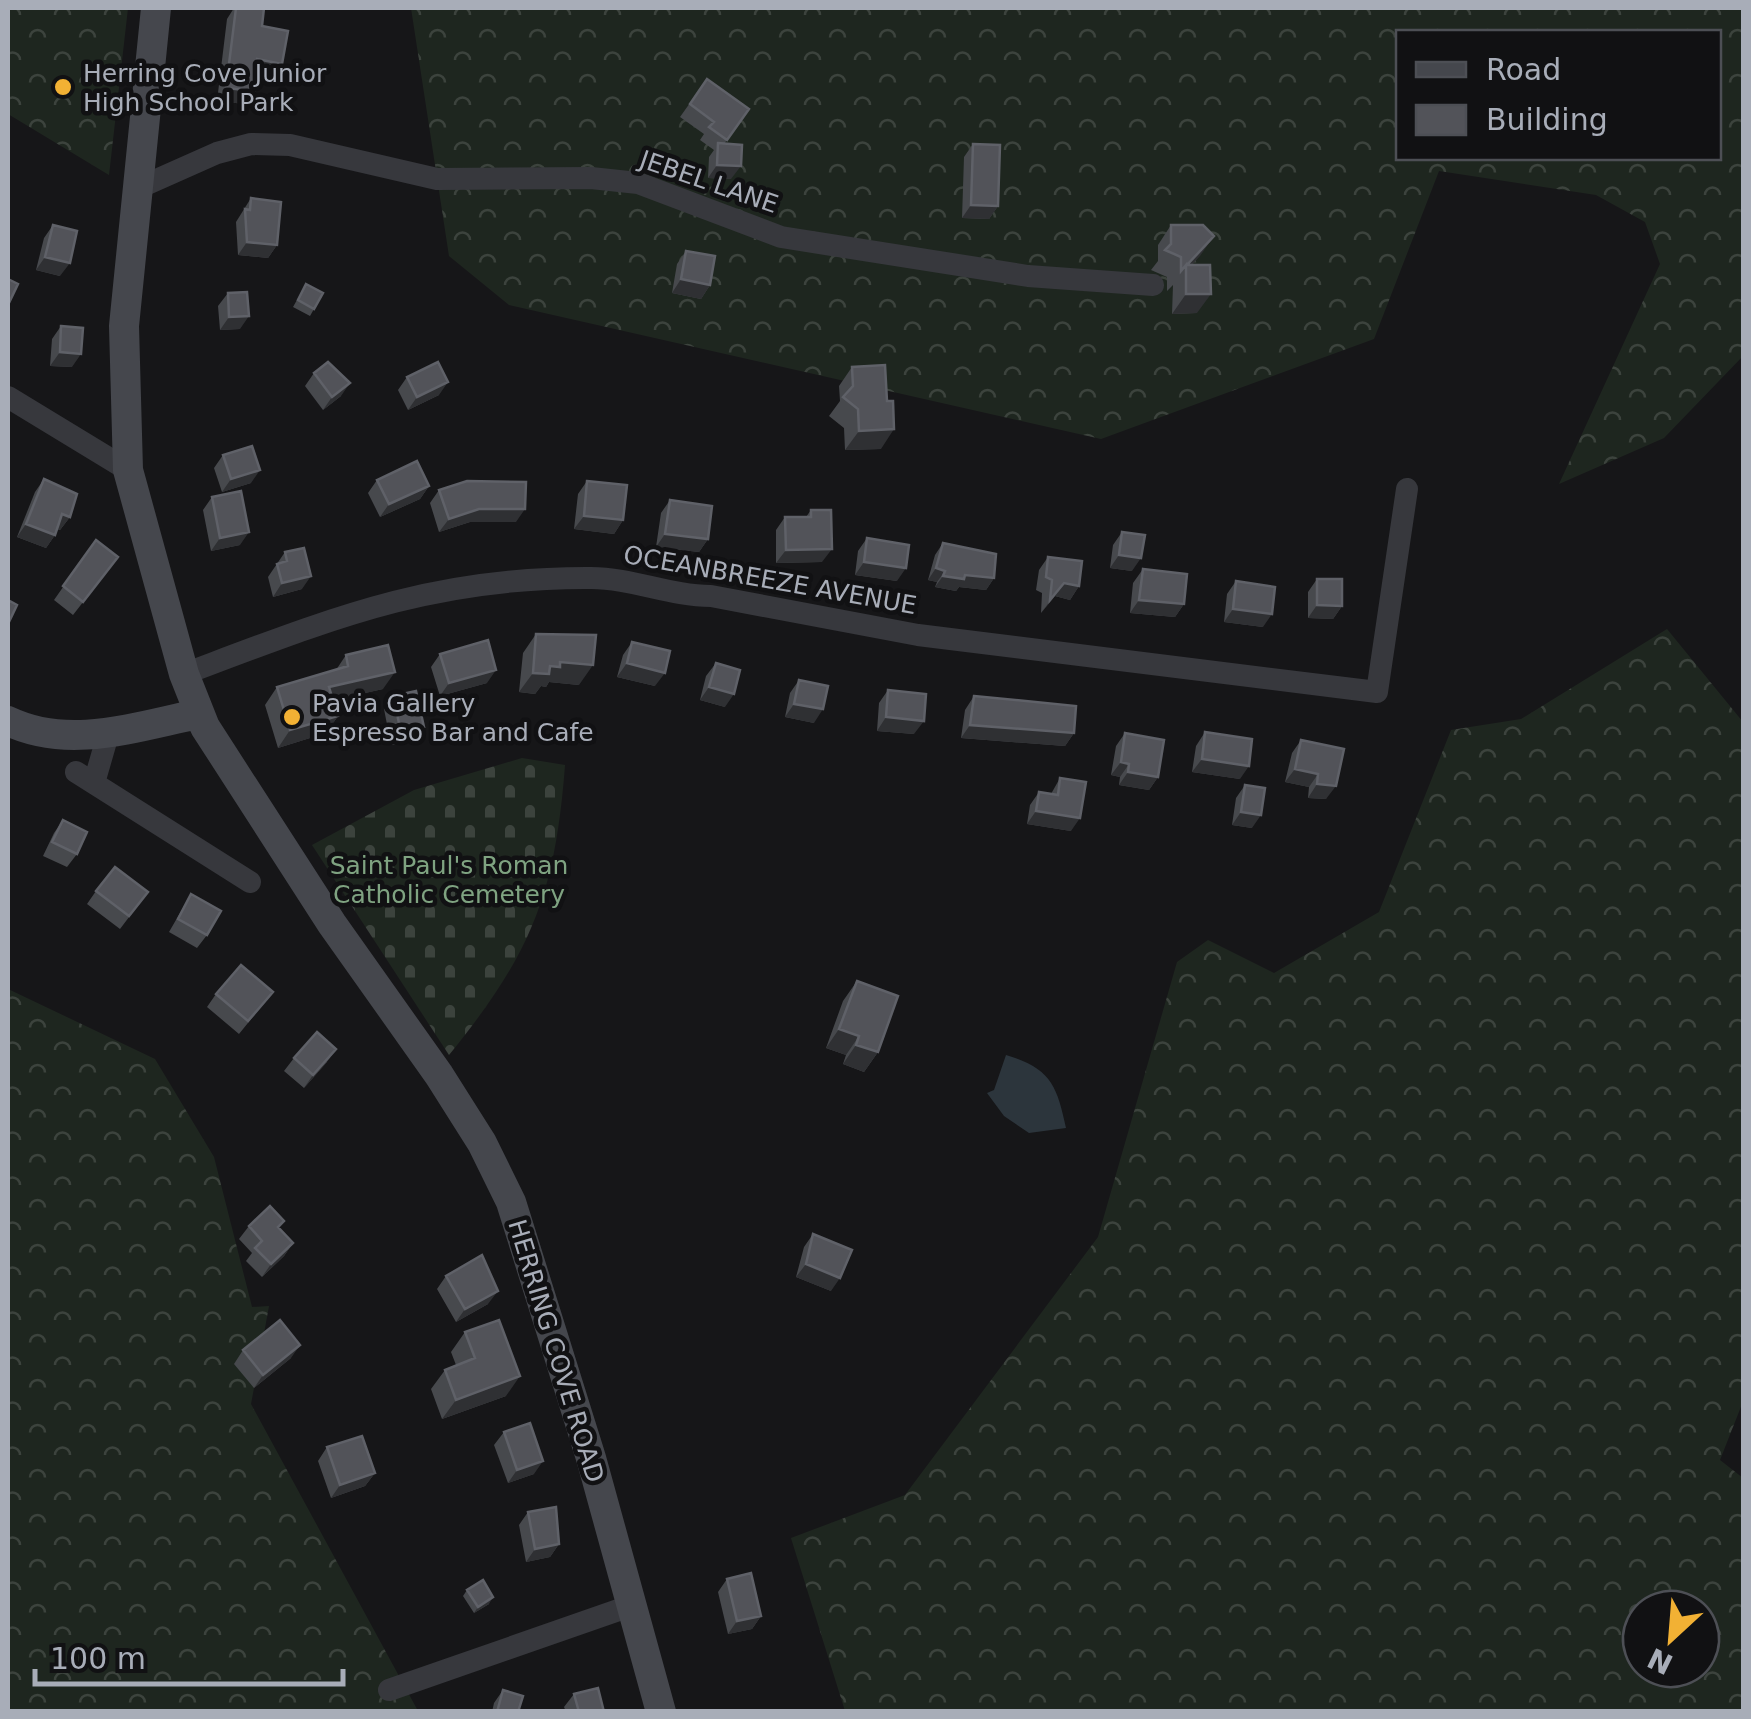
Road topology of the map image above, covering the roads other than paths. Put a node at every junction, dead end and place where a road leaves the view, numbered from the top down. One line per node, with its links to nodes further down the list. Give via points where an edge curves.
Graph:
1 (156, 8): 2 (main road, HERRING COVE ROAD)
2 (136, 188): 3 (street, JEBEL LANE, via 234,148 290,144 437,179 627,181 781,237 1028,276); 5 (main road, HERRING COVE ROAD, via 124,326)
3 (1154, 284)
4 (8, 397): 5 (street)
5 (128, 470): 7 (main road, HERRING COVE ROAD)
6 (1407, 489): 7 (street, OCEANBREEZE AVENUE, via 1377,692 956,640 587,578 478,582 418,593 359,608)
7 (184, 674): 8 (main road, HERRING COVE ROAD)
8 (198, 714): 10 (main road); 12 (main road, HERRING COVE ROAD, via 490,1158 534,1265)
9 (8, 721): 10 (main road, via 50,736)
10 (109, 731): 11 (street, via 85,778)
11 (250, 882)
12 (630, 1606): 13 (street); 14 (main road, HERRING COVE ROAD)
13 (389, 1690)
14 (662, 1712)

